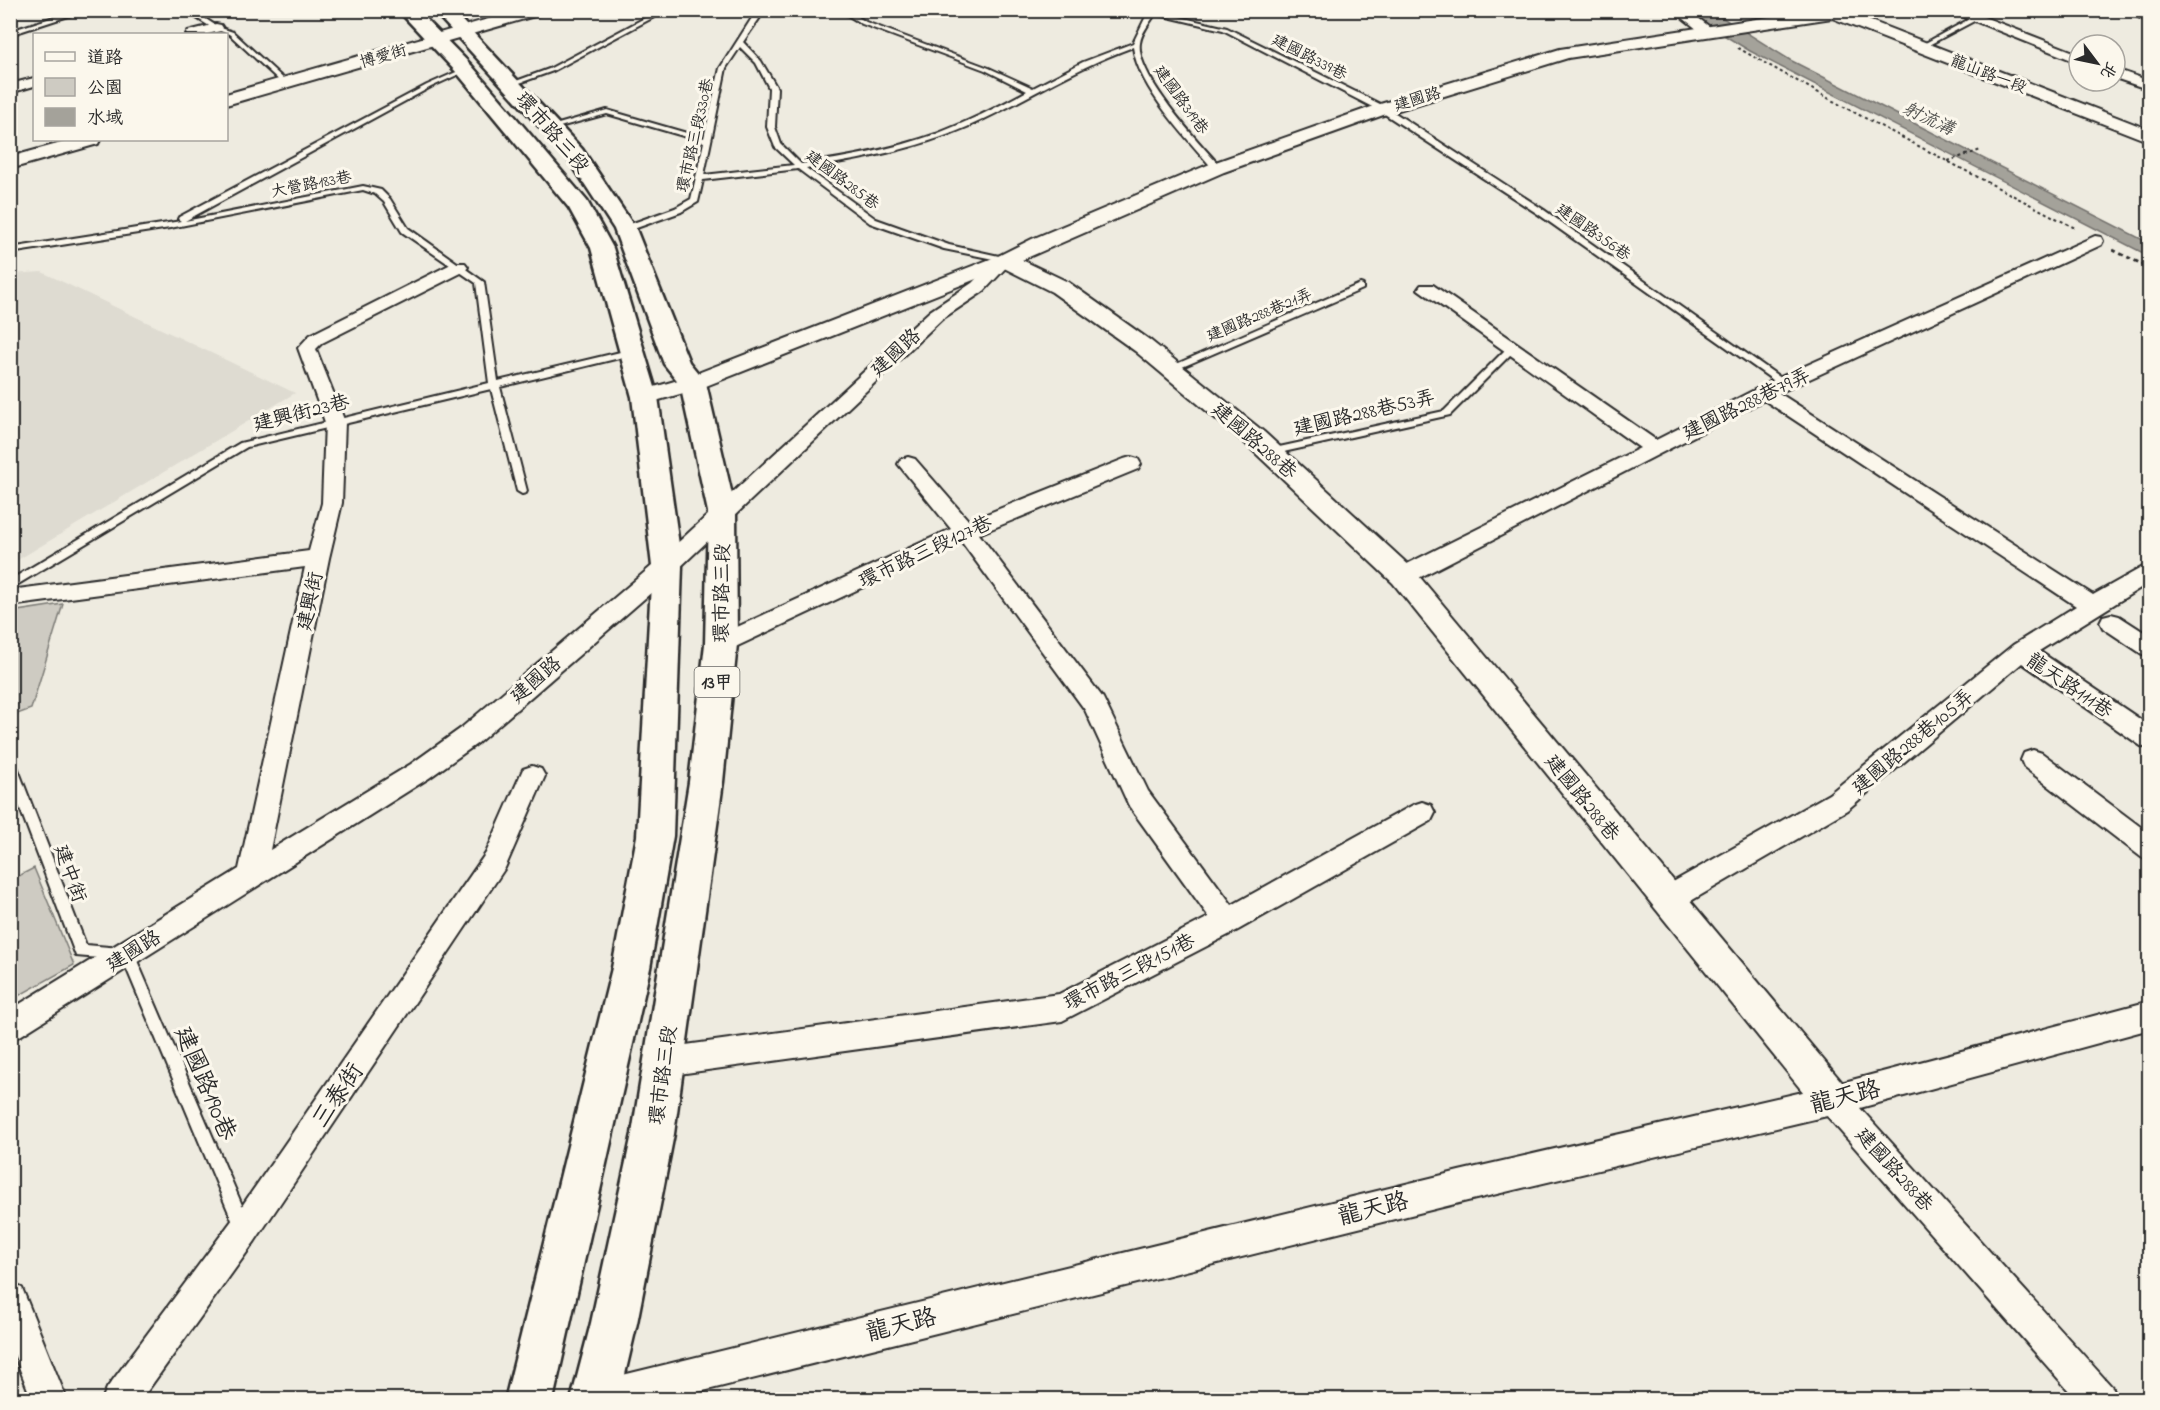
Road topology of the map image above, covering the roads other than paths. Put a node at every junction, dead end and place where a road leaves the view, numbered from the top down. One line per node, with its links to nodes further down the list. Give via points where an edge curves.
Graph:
1 (84, 10): 21 (lane)
2 (187, 10): 18 (lane)
3 (406, 10): 19 (main road, 13甲)
4 (539, 10): 19 (street, 博愛街)
5 (774, 10): 13 (lane)
6 (842, 10): 34 (lane, via 864,23)
7 (1679, 10): 20 (street)
8 (1851, 10): 14 (street, 建國路)
9 (1953, 10): 16 (street)
10 (1992, 10): 16 (lane)
11 (2123, 10): 17 (lane)
12 (1153, 11): 24 (lane); 36 (lane, 建國路339巷, via 1225,29)
13 (760, 12): 23 (lane, 環市路三段330巷)
14 (1830, 12): 20 (street, 建國路); 25 (street, 龍山路一段)
15 (654, 15): 31 (lane, via 551,70)
16 (1975, 19): 25 (lane); 26 (street)
17 (2150, 20)
18 (216, 28): 22 (street); 30 (lane, via 231,33)
19 (447, 28): 27 (main road, 環市路三段 / 13甲); 30 (street, 博愛街); 31 (main road, 環市路三段 / 13甲)
20 (1710, 31): 36 (street, 建國路, via 1566,53)
21 (10, 33)
22 (198, 33)
23 (740, 43): 40 (lane, 環市路三段330巷, via 723,68); 42 (lane, 建國路285巷, via 759,62 773,88 771,127 778,145)
24 (1136, 44): 34 (lane, via 1107,52); 43 (lane, 建國路319巷, via 1137,59 1163,102)
25 (1921, 47): 38 (street, 龍山路一段)
26 (2067, 54)
27 (465, 70): 45 (lane); 54 (main road, 環市路三段 / 13甲, via 579,206 602,248)
28 (2127, 77): 32 (street)
29 (33, 82): 33 (street)
30 (285, 83): 35 (street, 博愛街)
31 (512, 84): 37 (main road, 環市路三段 / 13甲)
32 (2150, 86)
33 (10, 90)
34 (1033, 90): 42 (lane, via 938,135 866,156)
35 (228, 99)
36 (1383, 109): 43 (street, 建國路); 58 (lane, 建國路356巷, via 1541,212)
37 (552, 127): 40 (lane, via 607,112); 46 (main road, 環市路三段 / 13甲, via 575,153)
38 (2150, 137)
39 (87, 141): 41 (street)
40 (708, 141): 44 (lane, 環市路三段330巷)
41 (10, 163)
42 (801, 168): 44 (lane); 49 (lane, 建國路285巷, via 873,221 958,250)
43 (1218, 168): 49 (street, 建國路)
44 (700, 178): 46 (lane, 環市路三段330巷, via 694,200 678,210)
45 (170, 226): 48 (lane, 大營路183巷); 50 (lane, 大營路183巷, via 363,188 378,192 405,230)
46 (625, 229): 57 (main road, 環市路三段 / 13甲, via 677,364)
47 (2095, 241): 58 (street, 建國路288巷79弄)
48 (10, 251)
49 (1005, 261): 55 (street, 建國路288巷, via 1060,287); 57 (street, 建國路); 66 (street, 建國路, via 978,287 936,315)
50 (459, 267): 56 (lane, 大營路183巷, via 480,282); 60 (street, via 316,339 307,348)
51 (1360, 287): 55 (lane, 建國路288巷21弄)
52 (1427, 289): 53 (street)
53 (1512, 348): 61 (street); 62 (lane, 建國路288巷53弄, via 1448,413)
54 (633, 352): 56 (lane, 建興街23巷); 59 (main road, 環市路三段 / 13甲)
55 (1170, 369): 62 (street, 建國路288巷)
56 (494, 383): 60 (lane, 建興街23巷); 65 (lane, 大營路183巷)
57 (693, 383): 59 (street, 建國路); 66 (main road, 環市路三段 / 13甲)
58 (1774, 388): 61 (street, 建國路288巷79弄); 74 (street)
59 (645, 397): 69 (main road, 環市路三段 / 13甲)
60 (335, 422): 68 (street, via 332,503); 72 (lane, 建興街23巷, via 244,445)
61 (1654, 448): 71 (street, 建國路288巷79弄)
62 (1270, 452): 71 (street, 建國路288巷)
63 (908, 464): 67 (street)
64 (1131, 464): 67 (street, 環市路三段127巷)
65 (522, 491)
66 (722, 512): 69 (street, 建國路); 75 (main road, 環市路三段 / 13甲)
67 (965, 531): 75 (street, 環市路三段127巷); 86 (street, via 1095,705 1138,798)
68 (318, 558): 73 (street, 建興街); 84 (street, 建興街)
69 (667, 566): 84 (street, 建國路, via 469,736); 97 (main road, 環市路三段 / 13甲, via 655,836 631,968)
70 (2150, 571): 74 (street, 建國路288巷105弄)
71 (1403, 576): 85 (street, 建國路288巷)
72 (10, 585)
73 (10, 598)
74 (2102, 614): 76 (street); 77 (street, 建國路288巷105弄)
75 (721, 644): 90 (main road, 環市路三段 / 13甲, via 706,782)
76 (2150, 648)
77 (2020, 651): 78 (street, 龍天路111巷); 85 (street, 建國路288巷105弄, via 1838,802)
78 (2150, 740)
79 (2033, 760): 83 (street)
80 (10, 764): 87 (lane, 建中街, via 81,951)
81 (532, 776): 92 (street, 三泰街, via 496,860)
82 (1422, 813): 86 (street, 環市路三段151巷)
83 (2150, 849)
84 (251, 877): 87 (street, 建國路)
85 (1667, 900): 91 (street, 建國路288巷)
86 (1228, 921): 90 (street, 環市路三段151巷, via 1062,1007)
87 (127, 954): 89 (street, 建國路); 92 (lane, 建國路190巷)
88 (2150, 1015): 91 (street, 龍天路)
89 (10, 1026)
90 (664, 1062): 94 (main road, 環市路三段 / 13甲, via 653,1134)
91 (1833, 1100): 94 (street, 龍天路, via 1459,1187); 98 (street, 建國路288巷)
92 (244, 1230): 96 (street, 三泰街)
93 (10, 1300): 95 (street)
94 (595, 1399)
95 (50, 1400)
96 (118, 1400)
97 (529, 1400)
98 (2101, 1400)

